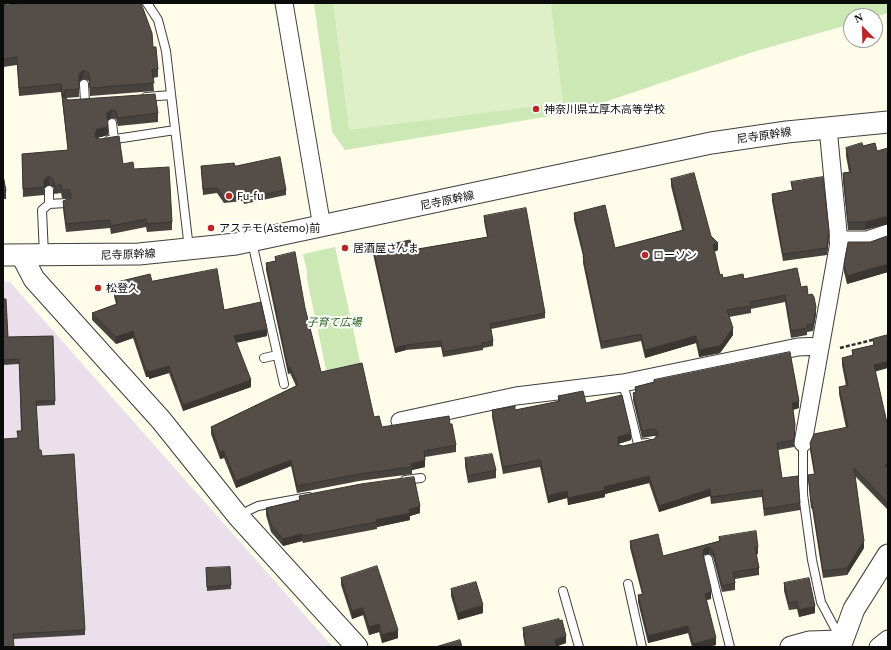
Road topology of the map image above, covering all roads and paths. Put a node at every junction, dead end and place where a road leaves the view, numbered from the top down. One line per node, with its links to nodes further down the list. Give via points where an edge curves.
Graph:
1 (147, 3): 4 (lane, via 158,20 164,43)
2 (284, 3): 16 (street)
3 (84, 84): 6 (lane, via 89,102)
4 (171, 96): 5 (lane); 10 (lane)
5 (140, 98)
6 (74, 103)
7 (888, 119): 9 (street, 尼寺原幹線)
8 (112, 123): 11 (lane)
9 (828, 128): 16 (street, 尼寺原幹線, via 712,143); 19 (street)
10 (175, 130): 11 (lane); 20 (lane)
11 (114, 139): 12 (lane)
12 (100, 142)
13 (49, 190): 15 (lane)
14 (66, 203): 15 (lane)
15 (49, 204): 21 (lane, via 42,210)
16 (322, 226): 18 (street, 尼寺原幹線)
17 (888, 233): 19 (street, via 867,240)
18 (252, 240): 20 (street, 尼寺原幹線); 25 (lane)
19 (838, 240): 24 (street)
20 (189, 250): 21 (street, 尼寺原幹線, via 139,254)
21 (44, 255): 22 (street, 尼寺原幹線)
22 (12, 256): 37 (street, via 161,420)
23 (880, 338): 24 (path)
24 (820, 350): 27 (street, via 798,347); 31 (street)
25 (278, 355): 26 (lane); 28 (lane)
26 (264, 358)
27 (623, 383): 29 (street, via 516,396); 32 (lane)
28 (284, 384)
29 (400, 421)
30 (653, 441): 32 (lane)
31 (804, 442): 42 (lane, via 803,494 812,560 821,602)
32 (638, 444): 33 (lane)
33 (627, 447)
34 (421, 478): 35 (lane)
35 (398, 481)
36 (321, 494): 37 (lane, via 258,506)
37 (238, 516): 43 (street)
38 (888, 555): 42 (street, via 854,609)
39 (708, 559): 46 (lane)
40 (628, 584): 45 (lane)
41 (563, 591): 44 (lane)
42 (845, 645): 47 (street, via 809,642)
43 (357, 647)
44 (578, 647)
45 (642, 647)
46 (730, 647)
47 (791, 647)

